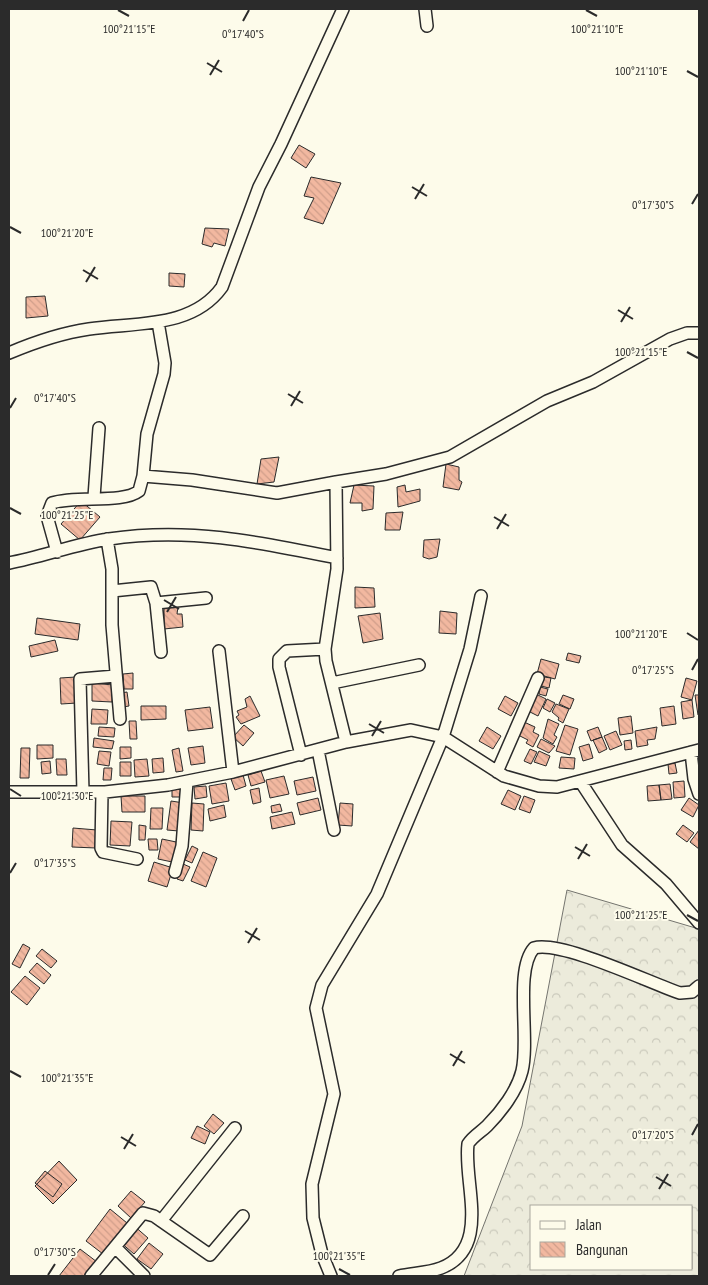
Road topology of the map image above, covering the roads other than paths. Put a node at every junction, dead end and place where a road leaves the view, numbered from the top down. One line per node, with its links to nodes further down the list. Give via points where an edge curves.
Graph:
1 (425, 9): 3 (street)
2 (341, 10): 4 (street, via 259,187 222,287 214,298 186,315)
3 (427, 26)
4 (158, 322): 6 (street, via 63,334); 8 (street, via 164,368 147,434)
5 (699, 333): 9 (street, via 670,339 593,382 539,406 450,457 386,474)
6 (9, 353)
7 (99, 428): 10 (street)
8 (143, 476): 9 (street, via 277,493); 10 (street, via 139,491 132,496)
9 (336, 482): 13 (street)
10 (94, 497): 12 (street, via 52,503 47,516)
11 (108, 539): 12 (street); 13 (street, via 195,534); 15 (street)
12 (57, 552): 14 (street)
13 (337, 558): 19 (street)
14 (9, 563)
15 (112, 591): 18 (street, via 151,587); 23 (street)
16 (481, 596): 27 (street, via 468,656)
17 (206, 598): 18 (street)
18 (156, 604): 21 (street)
19 (325, 649): 25 (street); 31 (street, via 287,652 279,659)
20 (218, 651): 32 (street)
21 (162, 652)
22 (419, 665): 25 (street)
23 (116, 676): 26 (street); 37 (street, via 80,679)
24 (538, 678): 33 (street)
25 (332, 683): 28 (street)
26 (120, 718)
27 (443, 738): 28 (street, via 411,730); 33 (street); 51 (street, via 377,894 322,985 316,1008 334,1094 312,1184 313,1218)
28 (346, 742): 29 (street)
29 (318, 750): 31 (street); 40 (street)
30 (695, 751): 34 (street); 39 (street, via 694,779)
31 (300, 755): 32 (street)
32 (233, 772): 35 (street)
33 (497, 772): 34 (street, via 539,786 558,787)
34 (580, 781): 43 (street, via 622,845 666,884)
35 (187, 782): 38 (street); 42 (street, via 182,846)
36 (9, 792): 37 (street)
37 (83, 792): 38 (street)
38 (102, 792): 41 (street, via 103,852)
39 (699, 794)
40 (334, 830)
41 (137, 859)
42 (175, 872)
43 (699, 923)
44 (699, 986): 52 (street, via 692,992 680,993 568,951 541,946 534,948 525,964 526,1032 522,1073 500,1111 468,1144 472,1217 464,1248 456,1259 440,1268)
45 (235, 1128): 47 (street)
46 (243, 1216): 47 (street, via 210,1255)
47 (162, 1221): 48 (street, via 143,1213)
48 (115, 1247): 49 (street); 50 (street)
49 (91, 1276)
50 (144, 1276)
51 (331, 1276)
52 (399, 1276)

